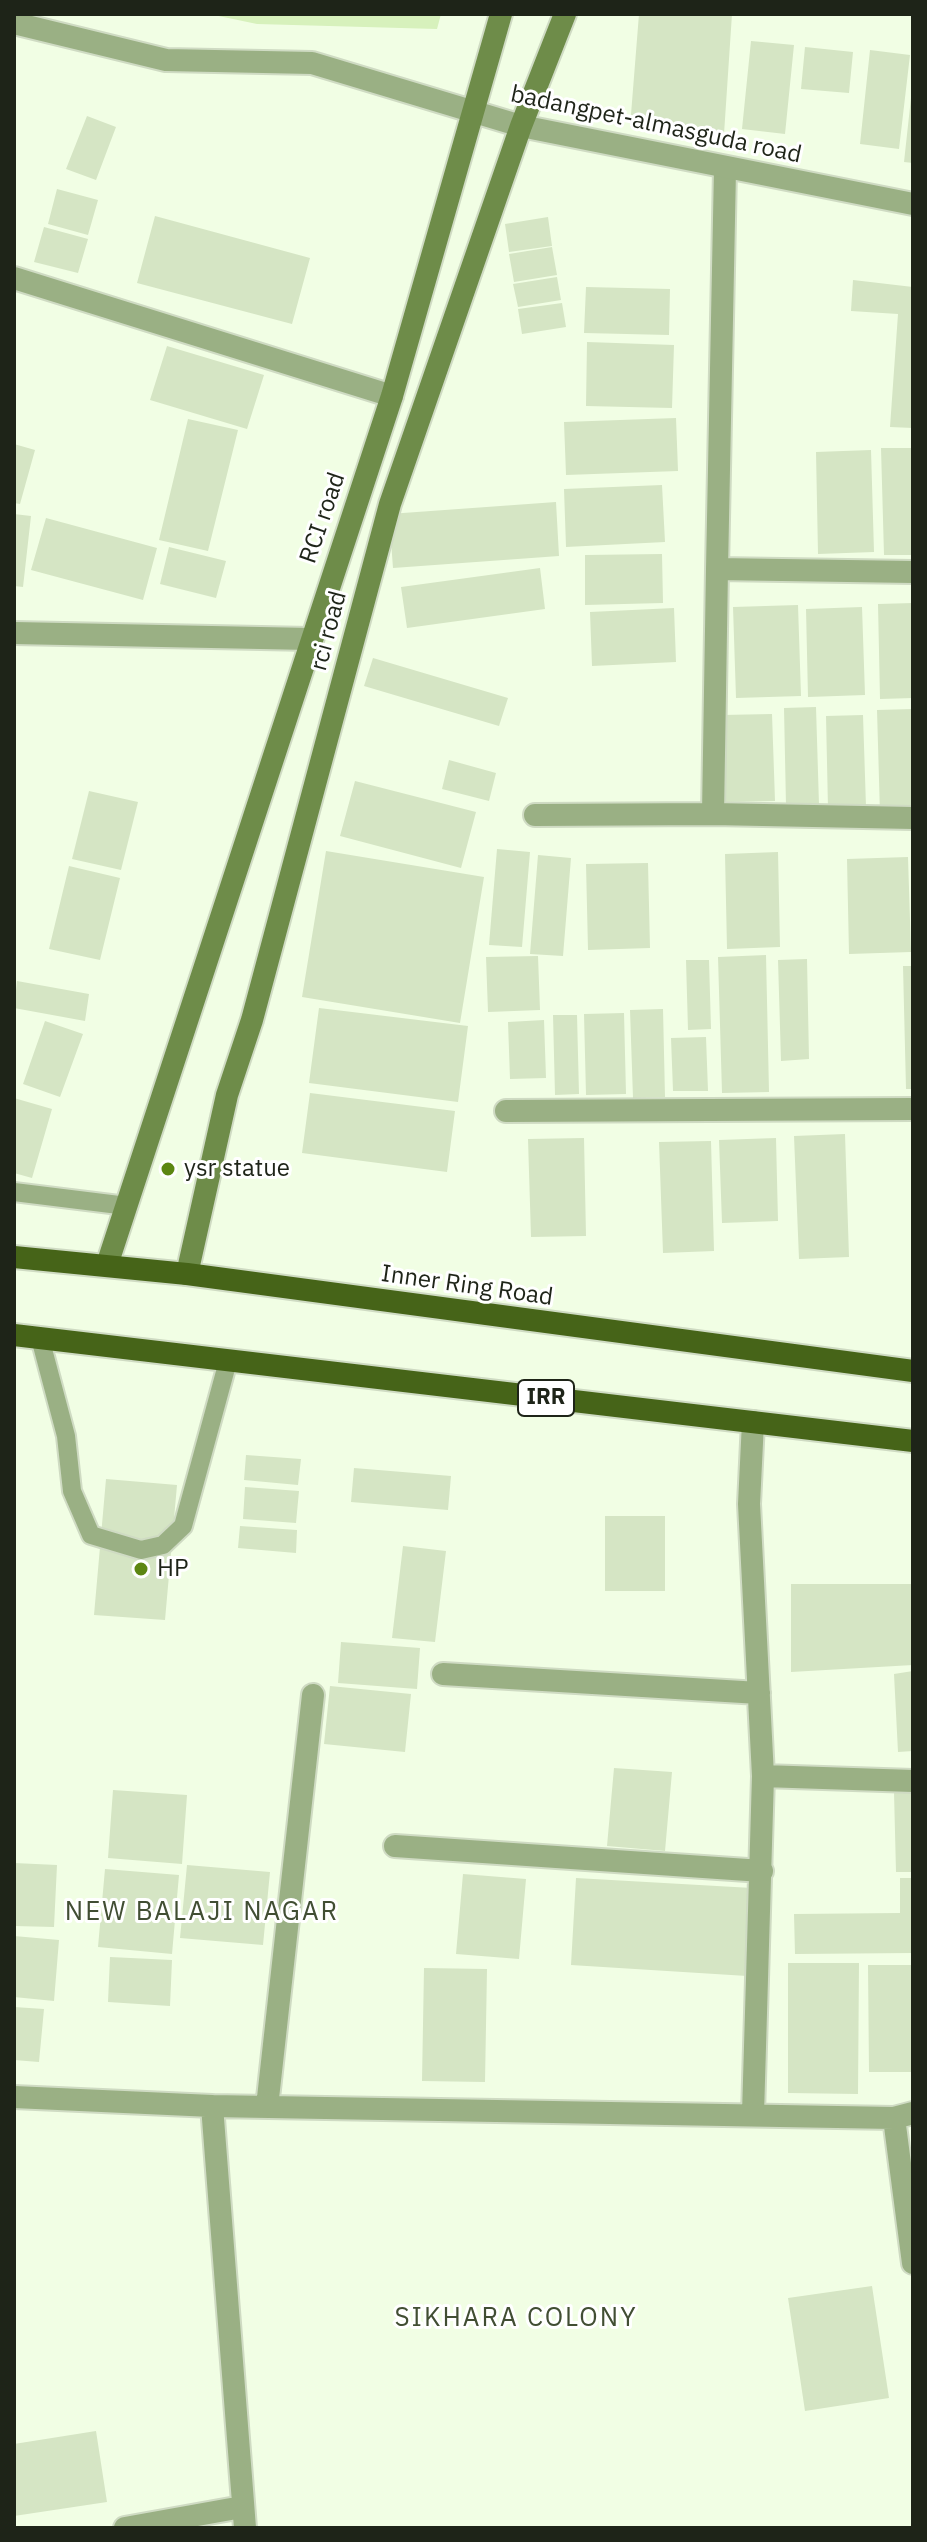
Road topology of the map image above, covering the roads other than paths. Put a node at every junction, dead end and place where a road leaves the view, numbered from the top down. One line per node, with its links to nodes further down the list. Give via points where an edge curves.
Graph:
1 (501, 14): 4 (main road, RCI road)
2 (565, 14): 5 (main road, rci road)
3 (14, 23): 4 (street, badangpet-almasguda road, via 166,60 312,63)
4 (476, 110): 5 (street, badangpet-almasguda road); 9 (main road, RCI road)
5 (521, 126): 6 (street, badangpet-almasguda road); 23 (main road, rci road, via 390,504 252,1020 227,1095)
6 (725, 169): 7 (street, badangpet-almasguda road); 10 (street)
7 (913, 204)
8 (14, 278): 9 (street)
9 (392, 396): 13 (main road, RCI road)
10 (717, 569): 11 (street); 14 (street)
11 (913, 572)
12 (14, 633): 13 (street)
13 (310, 639): 20 (main road, RCI road)
14 (713, 814): 15 (street); 16 (street)
15 (535, 815)
16 (913, 818)
17 (913, 1109): 18 (street)
18 (506, 1111)
19 (14, 1192): 20 (lane)
20 (127, 1206): 22 (main road)
21 (14, 1257): 22 (highway, Inner Ring Road)
22 (107, 1265): 23 (highway, Inner Ring Road)
23 (187, 1274): 27 (highway, Inner Ring Road)
24 (14, 1335): 25 (highway, IRR)
25 (40, 1338): 26 (highway, IRR); 26 (lane, via 66,1436 72,1491 91,1535 141,1550 163,1545 183,1526)
26 (228, 1361): 28 (highway, IRR)
27 (913, 1371)
28 (753, 1422): 29 (highway, IRR); 31 (street, via 749,1504)
29 (913, 1441)
30 (443, 1674): 31 (street)
31 (759, 1693): 33 (street)
32 (313, 1695): 39 (street)
33 (763, 1776): 34 (street); 36 (street)
34 (913, 1781)
35 (395, 1846): 36 (street)
36 (762, 1871): 40 (street)
37 (14, 2097): 38 (street)
38 (212, 2106): 39 (street); 43 (street)
39 (267, 2107): 40 (street)
40 (753, 2114): 41 (street)
41 (903, 2115): 42 (street)
42 (913, 2263)
43 (244, 2517): 44 (street)
44 (125, 2528)

